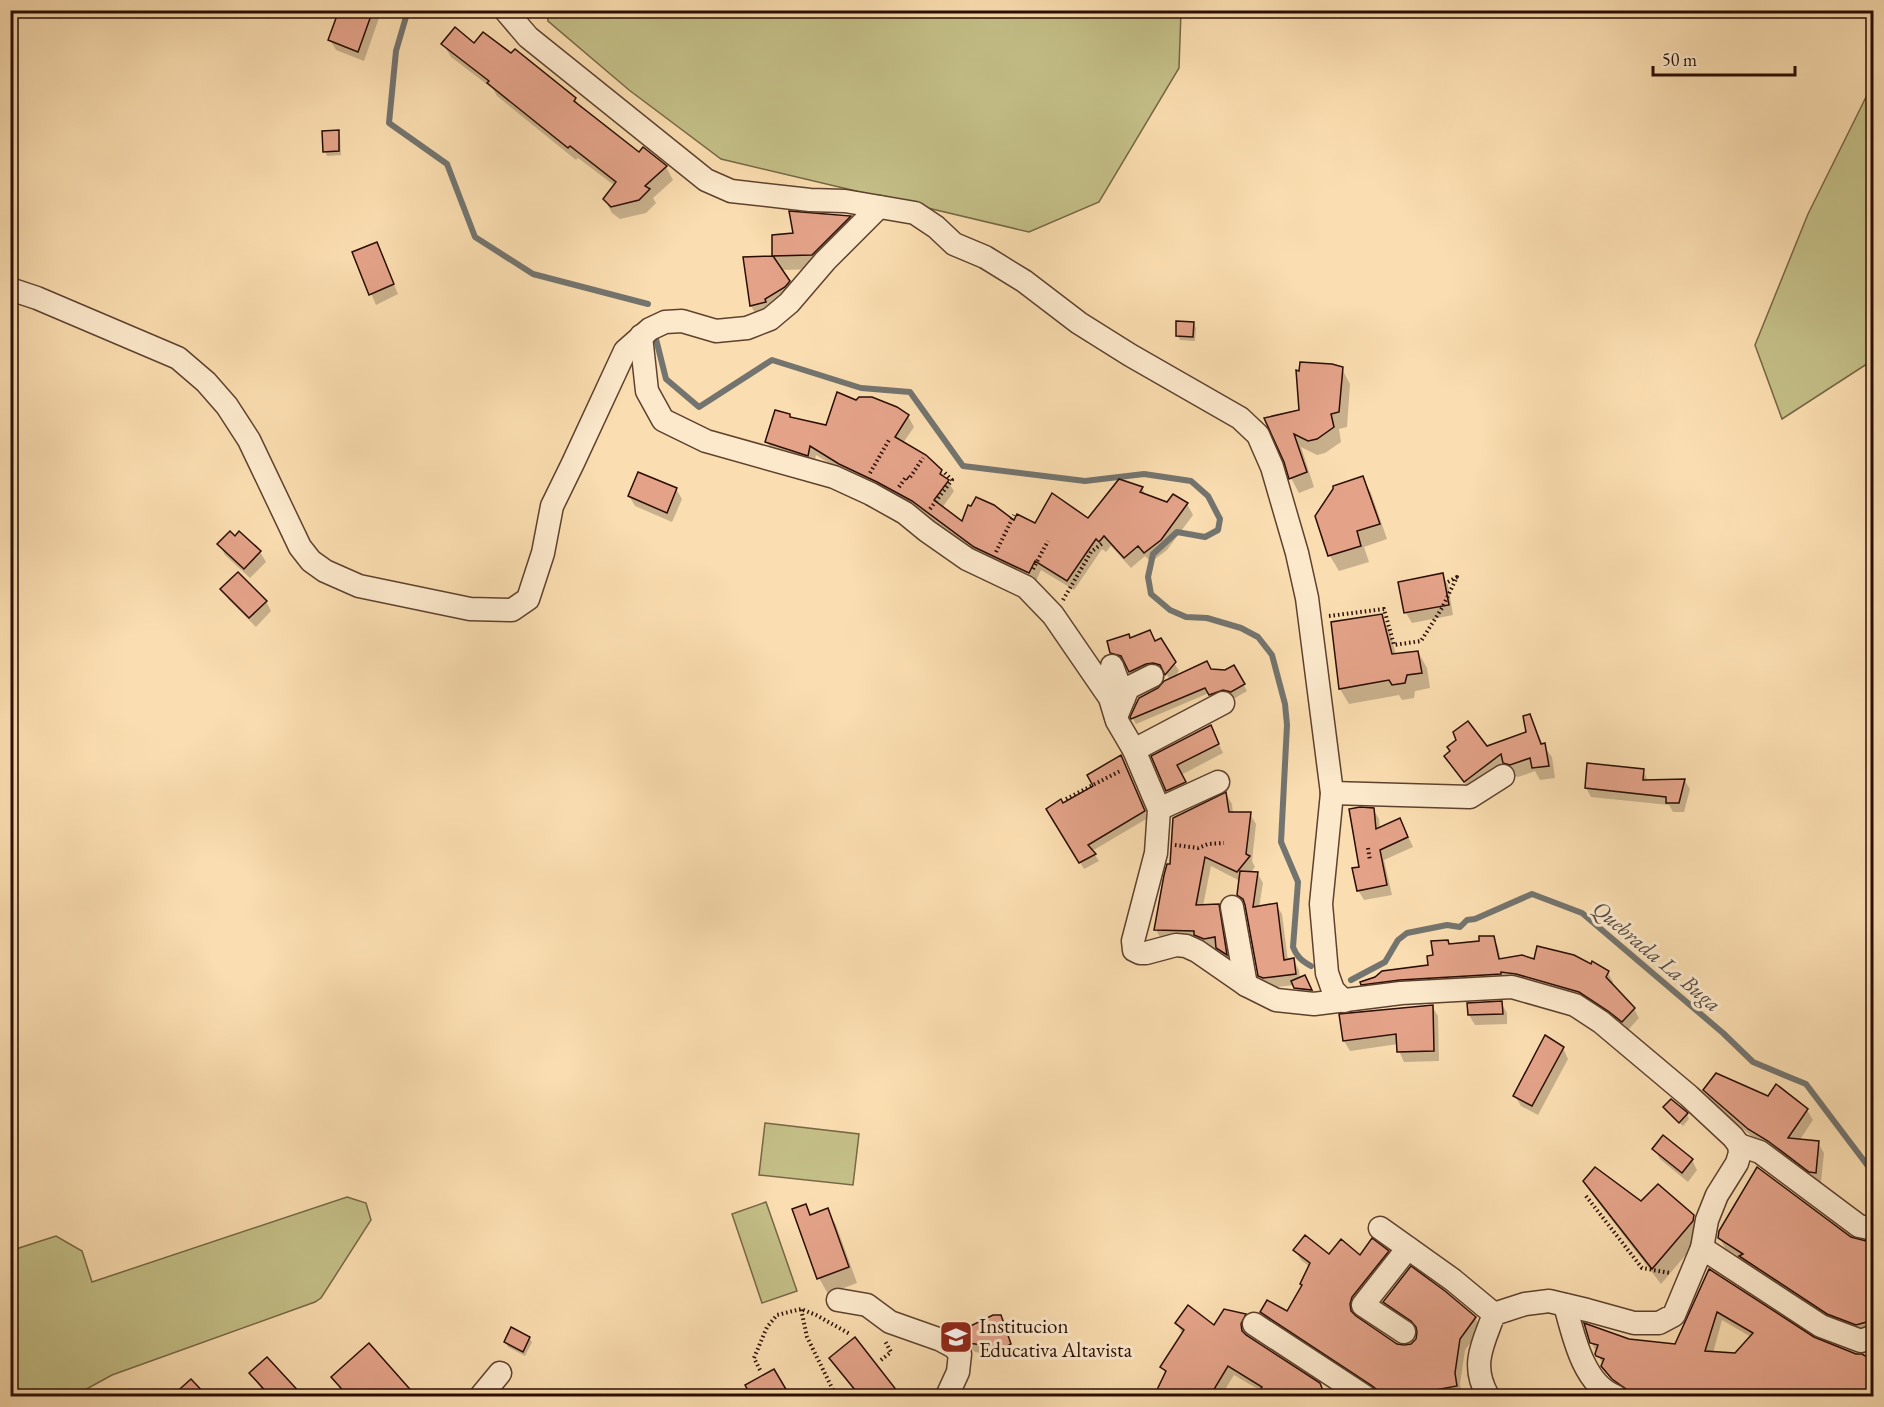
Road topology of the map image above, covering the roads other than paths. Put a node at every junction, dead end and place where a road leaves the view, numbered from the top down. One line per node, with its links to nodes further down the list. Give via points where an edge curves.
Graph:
1 (505, 10): 3 (street)
2 (524, 10): 3 (street)
3 (528, 37): 4 (street, via 706,180 731,191)
4 (879, 207): 6 (street, via 770,319 747,328 716,331 682,321 665,322); 14 (street, via 915,213 954,244 985,257 1078,323 1240,418 1258,435 1272,467 1297,553 1310,619)
5 (10, 289): 6 (street, via 178,358 206,382 249,440 300,547 318,566 359,586 470,609 512,610 528,599 543,553 552,506 625,351)
6 (641, 336): 10 (street, via 647,391 663,420 706,441 834,477 906,513 967,559 1025,586 1053,615)
7 (1112, 666): 10 (street)
8 (1152, 676): 10 (street, via 1128,688)
9 (1223, 703): 11 (street)
10 (1120, 708): 11 (street)
11 (1136, 756): 15 (street)
12 (1503, 776): 14 (street, via 1470,796)
13 (1218, 782): 15 (street)
14 (1332, 793): 18 (street, via 1321,904 1329,982)
15 (1159, 809): 17 (street, via 1156,853 1134,950 1146,953 1186,946)
16 (1232, 907): 17 (street)
17 (1246, 985): 18 (street, via 1276,999 1314,1004)
18 (1344, 1001): 19 (street, via 1401,993 1512,987 1575,1005 1689,1096)
19 (1739, 1145): 21 (street, via 1760,1152 1859,1226); 23 (street, via 1737,1163 1717,1195)
20 (1380, 1228): 22 (street)
21 (1874, 1229)
22 (1408, 1248): 26 (street); 28 (street, via 1363,1305)
23 (1701, 1248): 25 (street, via 1674,1315 1659,1323 1634,1323); 29 (street, via 1821,1326 1861,1341)
24 (838, 1300): 32 (street, via 867,1305 890,1322 954,1347 960,1354 960,1363)
25 (1565, 1305): 26 (street, via 1549,1301 1525,1304); 35 (street, via 1582,1358 1600,1387)
26 (1494, 1314): 34 (street, via 1478,1365)
27 (1254, 1324): 33 (street)
28 (1404, 1332)
29 (1874, 1336)
30 (501, 1373): 31 (street)
31 (481, 1396)
32 (947, 1396)
33 (1364, 1396)
34 (1488, 1396)
35 (1615, 1396)

